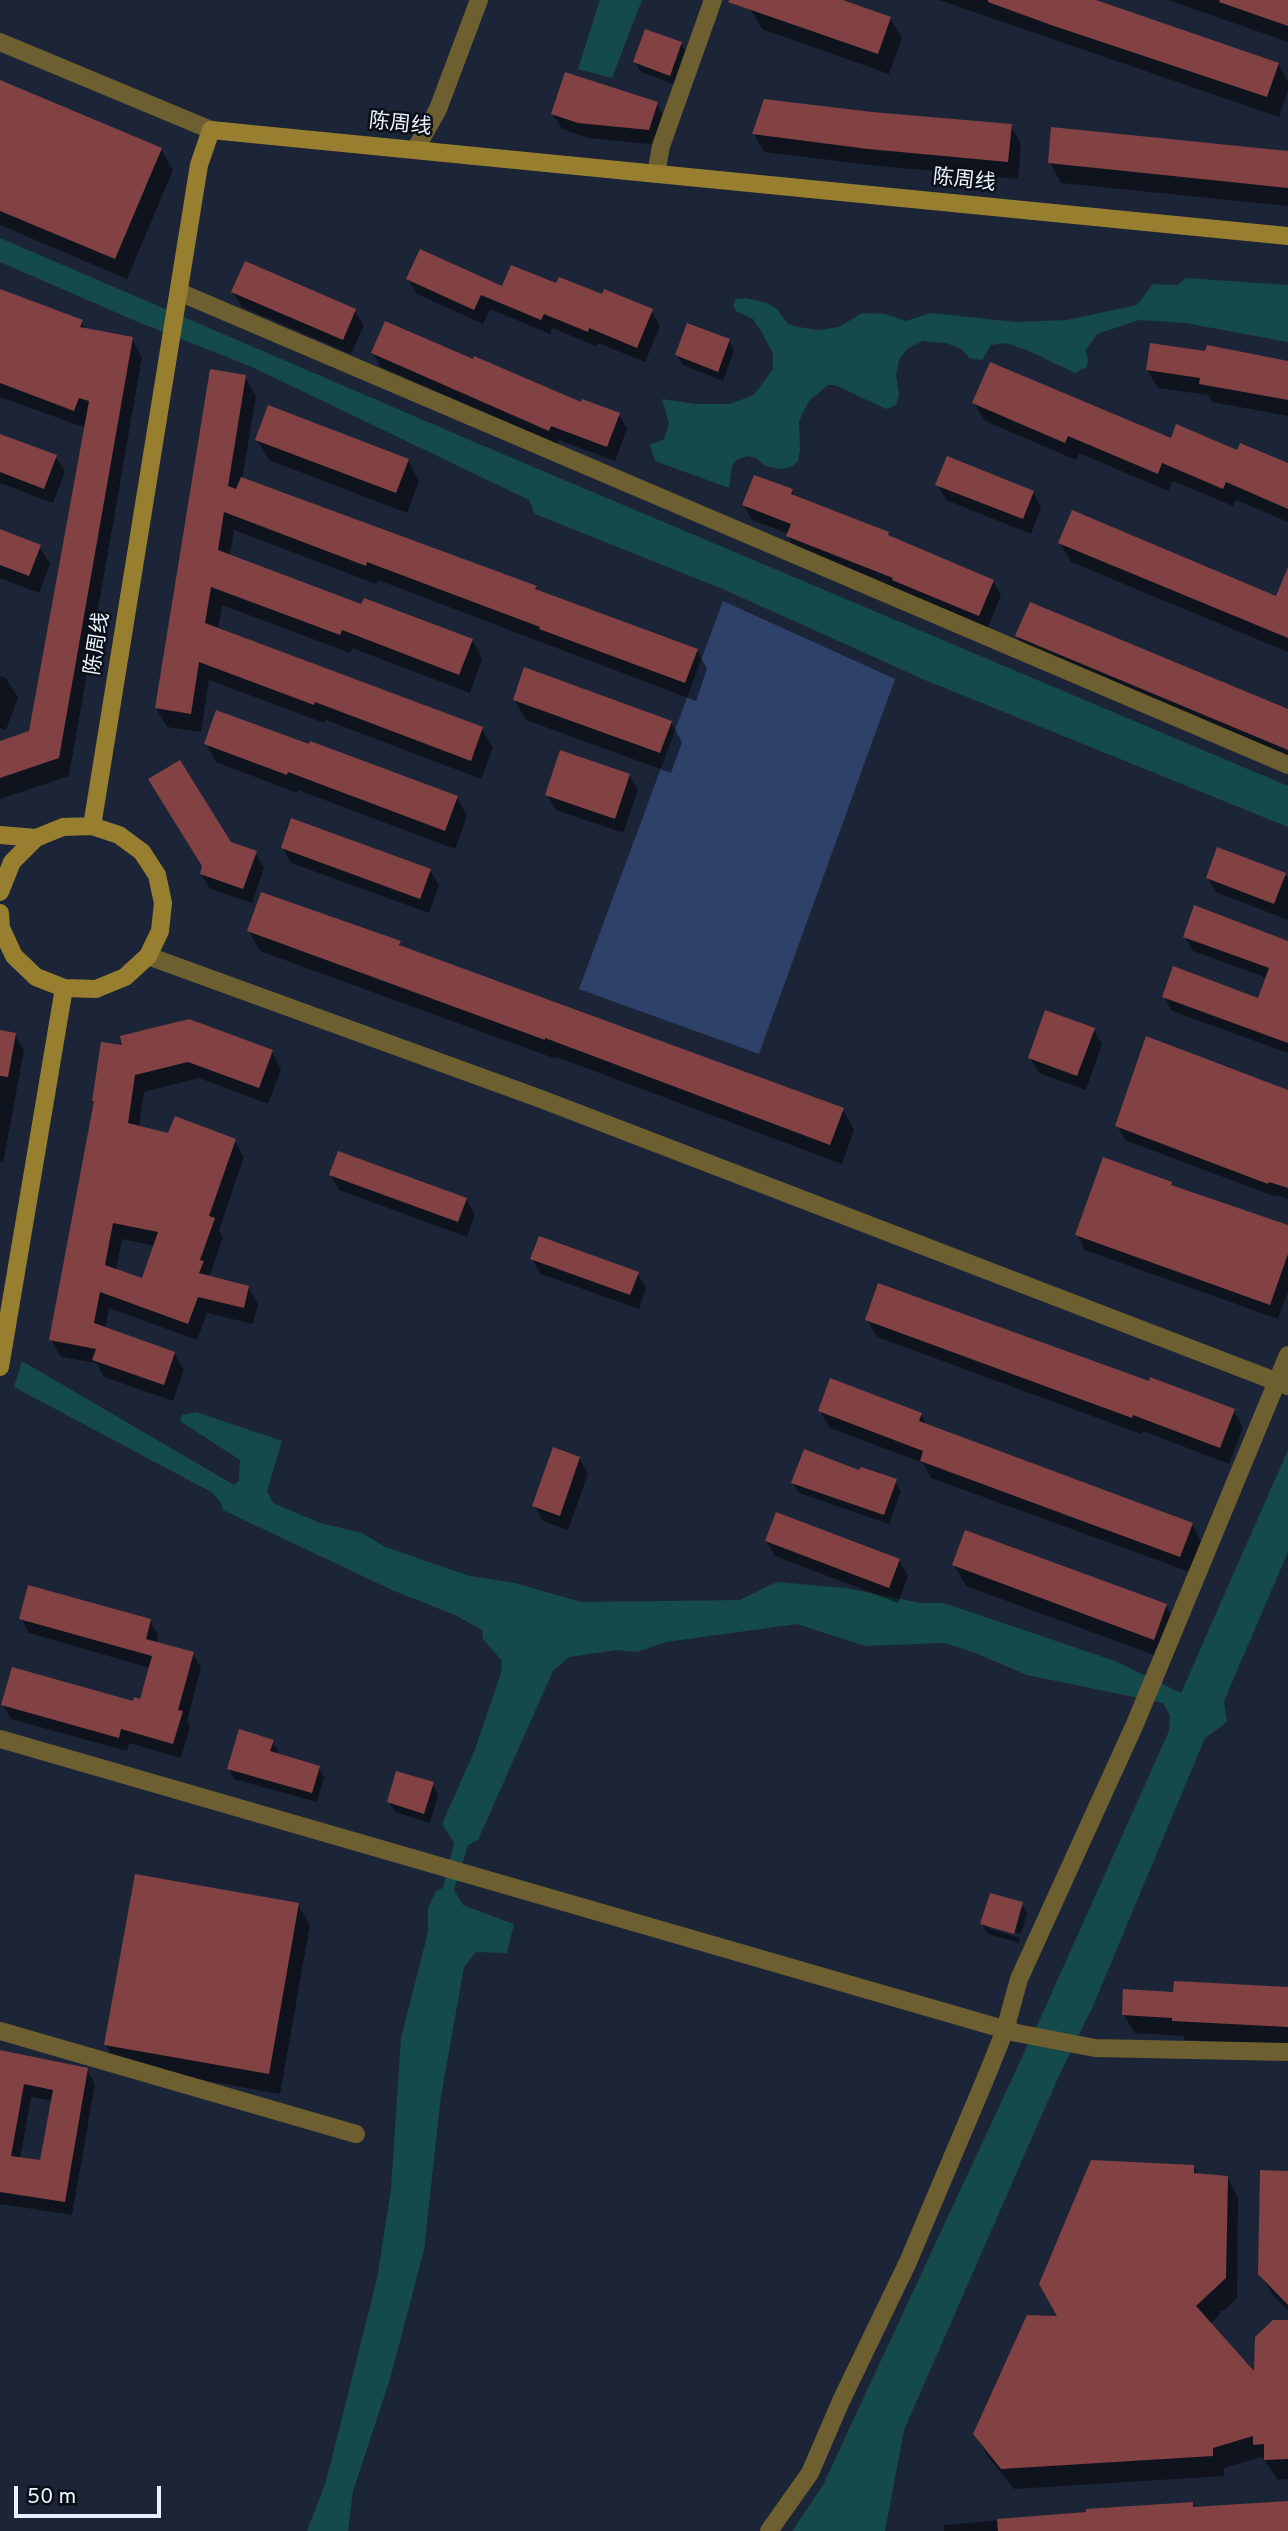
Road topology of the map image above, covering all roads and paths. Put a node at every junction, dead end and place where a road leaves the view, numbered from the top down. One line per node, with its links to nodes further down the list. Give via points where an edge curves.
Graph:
1 (479, 0): 5 (street, via 438,109)
2 (713, 0): 6 (street, via 661,146)
3 (0, 42): 4 (street)
4 (211, 130): 5 (main road, 陈周线); 8 (main road, 陈周线, via 199,165)
5 (415, 150): 6 (main road, 陈周线)
6 (656, 174): 7 (main road, 陈周线)
7 (1288, 236)
8 (179, 292): 9 (street); 10 (main road, 陈周线)
9 (1288, 765)
10 (92, 826): 12 (main road, via 63,827); 16 (main road, via 119,835 142,852 157,875 163,903 160,931)
11 (0, 835): 12 (main road)
12 (36, 838): 13 (main road, via 12,862)
13 (0, 892)
14 (0, 913): 15 (main road)
15 (0, 928): 17 (main road, via 14,956 36,976)
16 (148, 956): 17 (main road, via 125,977 96,989); 20 (street, via 541,1099)
17 (64, 988): 19 (main road)
18 (1288, 1355): 20 (street)
19 (0, 1367)
20 (1282, 1383): 23 (street, via 1019,1979)
21 (0, 1739): 23 (street)
22 (0, 2031): 25 (street)
23 (1011, 2031): 24 (street, via 1095,2048); 26 (street, via 810,2473)
24 (1288, 2052)
25 (356, 2134)
26 (769, 2531)

